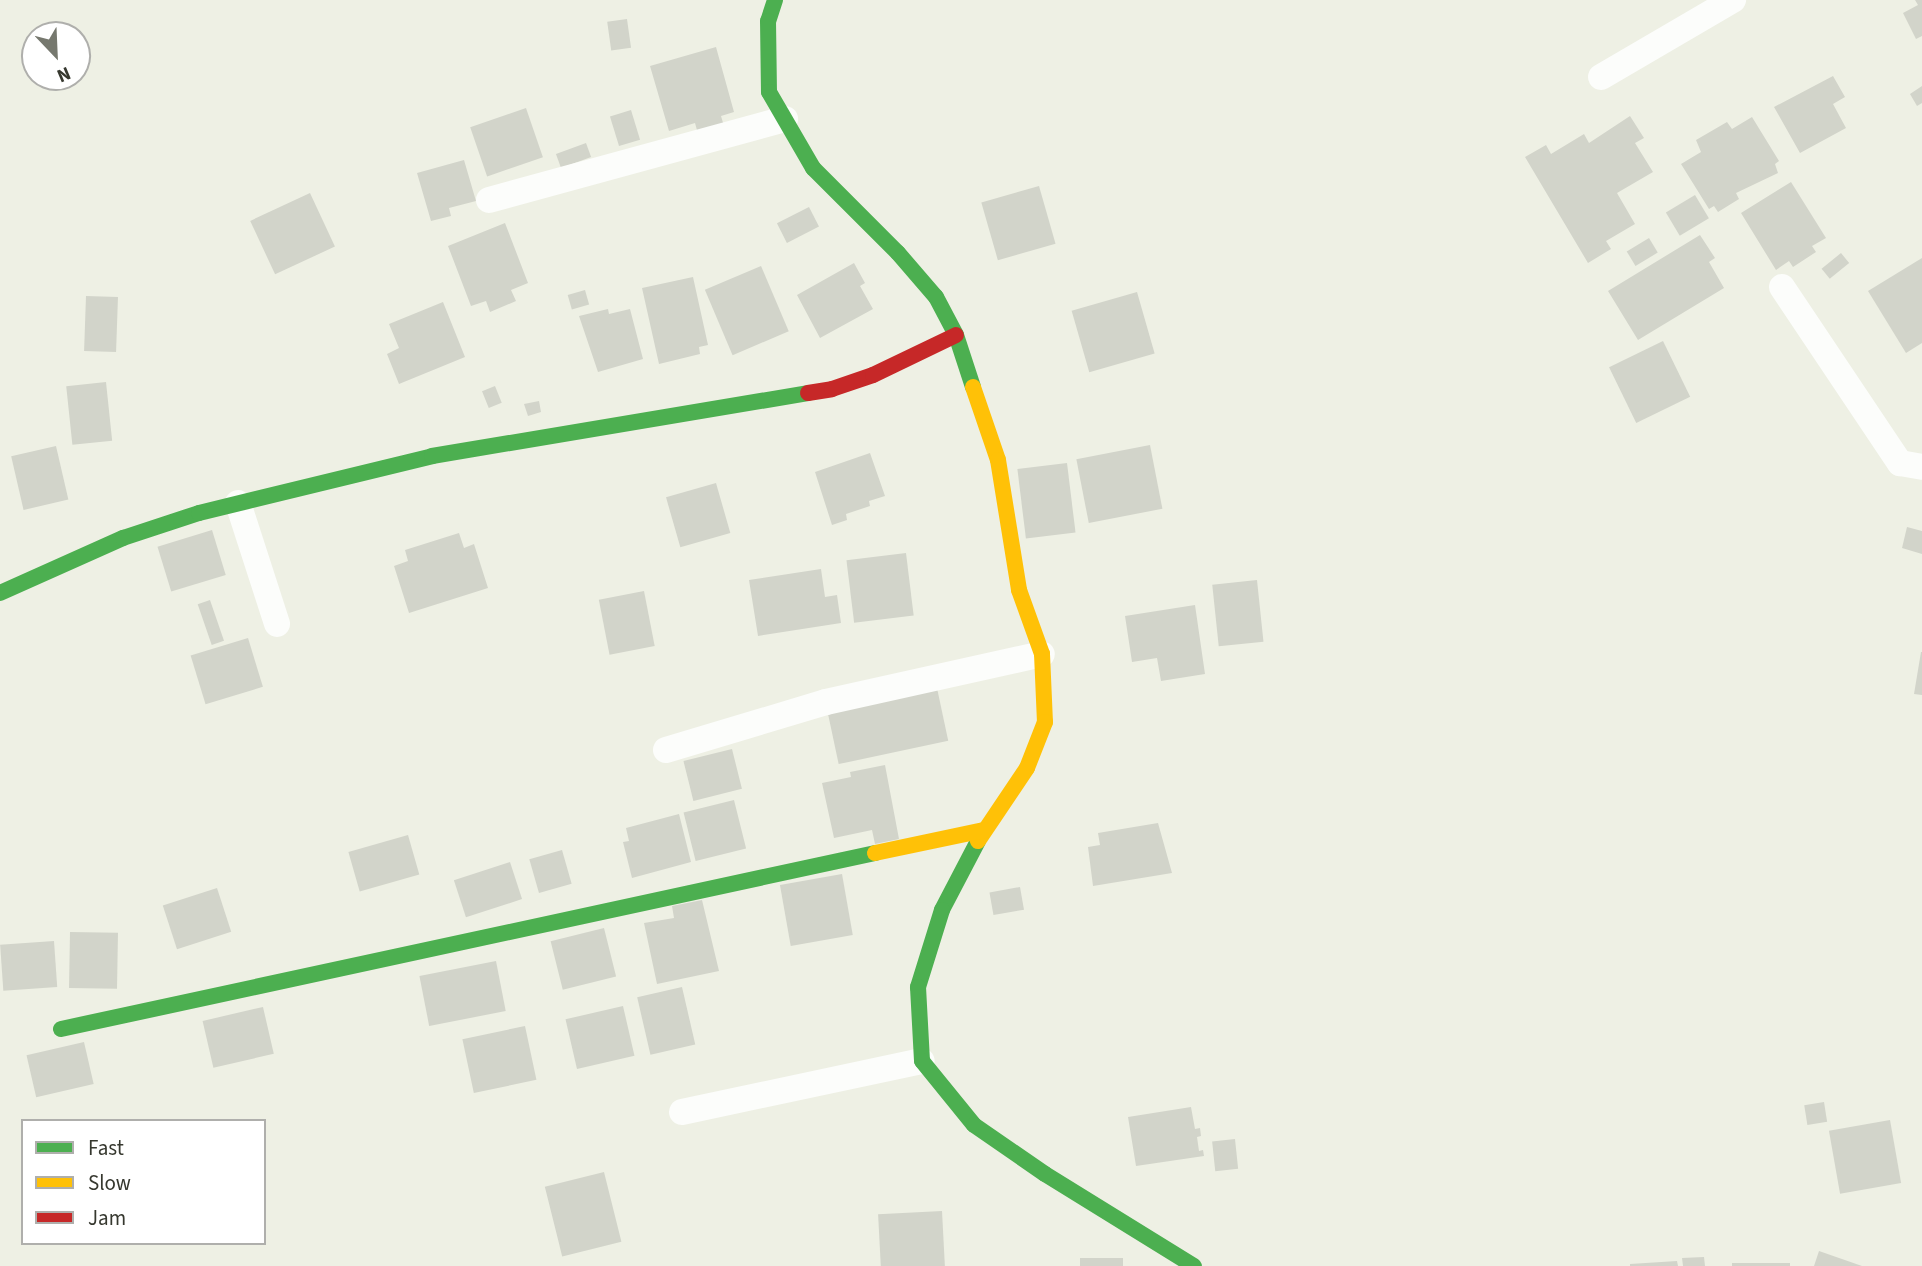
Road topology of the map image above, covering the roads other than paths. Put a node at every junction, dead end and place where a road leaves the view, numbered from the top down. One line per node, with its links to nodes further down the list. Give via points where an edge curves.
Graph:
1 (775, 0): 4 (street, via 768,21 769,92)
2 (1733, 0): 3 (street)
3 (1601, 77)
4 (785, 119): 5 (street); 7 (street, via 813,168 936,297)
5 (489, 200)
6 (1782, 287): 8 (street, via 1900,463)
7 (956, 335): 9 (street, via 873,375 832,389 432,456); 12 (street, via 998,460 1020,590)
8 (1922, 467)
9 (239, 503): 10 (street, via 123,538); 11 (street)
10 (0, 593)
11 (277, 624)
12 (1042, 654): 13 (street, via 825,702); 14 (street, via 1045,722 1027,768)
13 (666, 750)
14 (984, 830): 15 (street); 16 (street, via 942,909 918,987)
15 (61, 1030)
16 (922, 1061): 17 (street); 18 (street, via 974,1125)
17 (682, 1112)
18 (1194, 1266)

